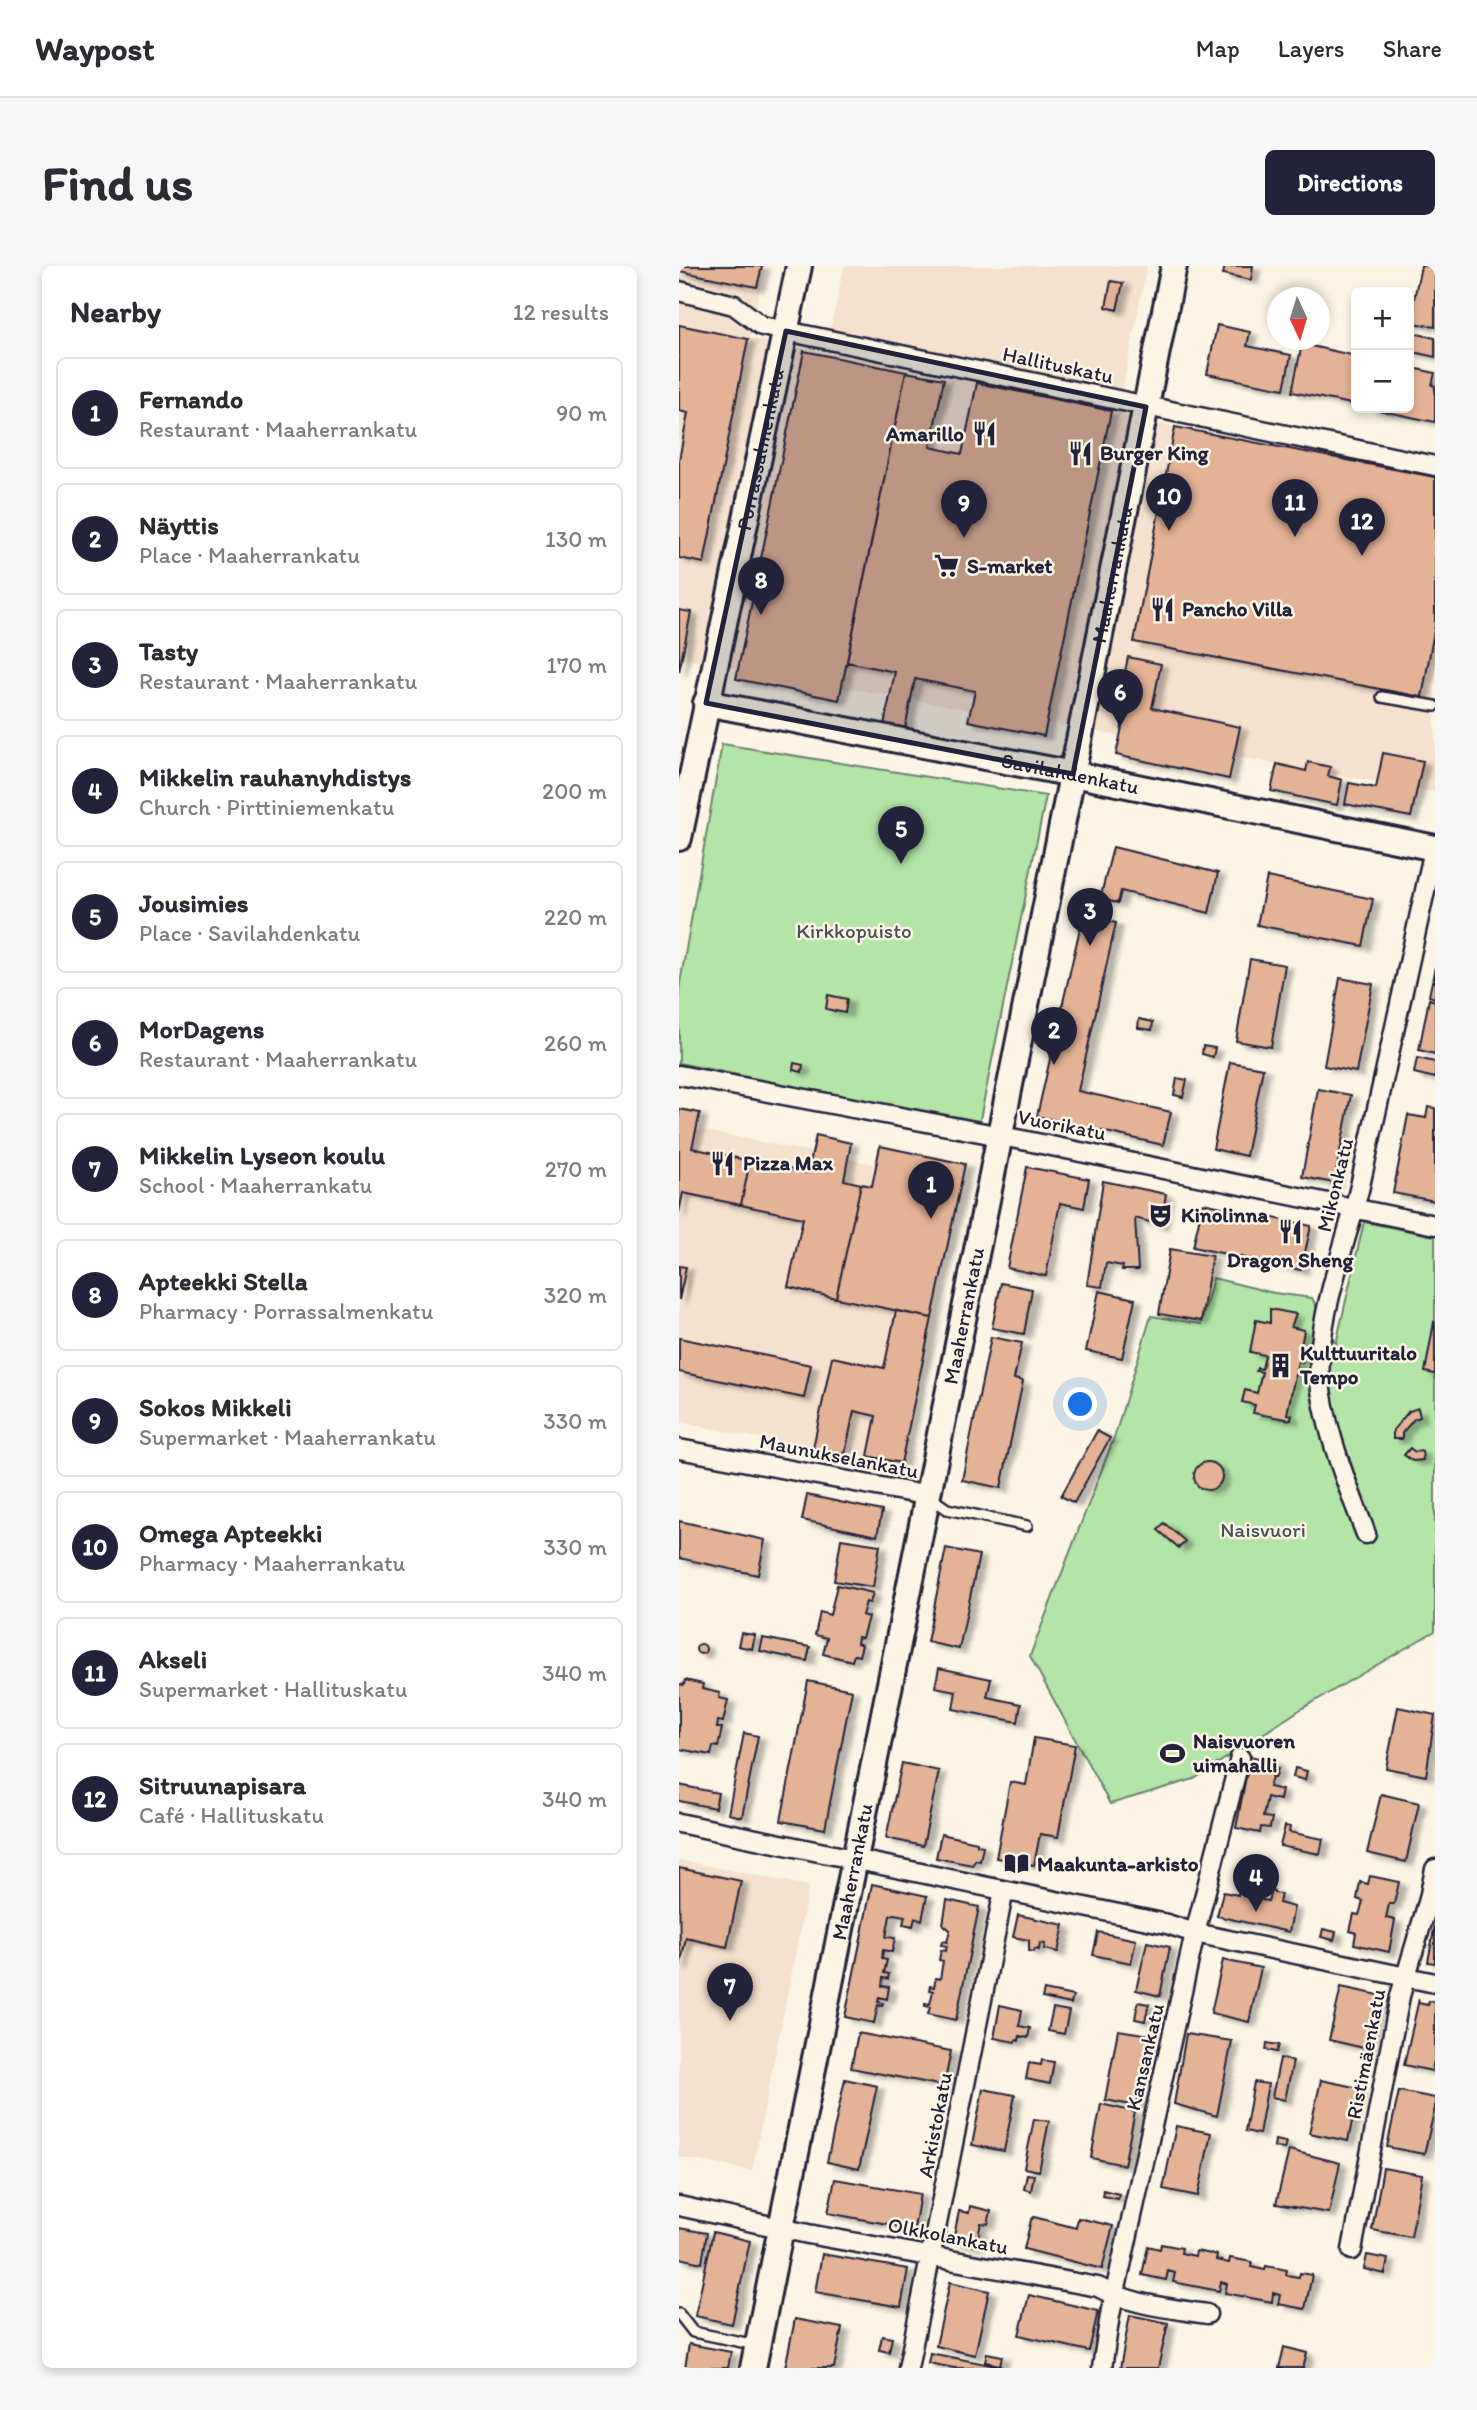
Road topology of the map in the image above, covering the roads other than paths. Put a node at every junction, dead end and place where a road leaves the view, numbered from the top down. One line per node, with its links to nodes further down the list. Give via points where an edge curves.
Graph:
1 (799, 266): 4 (main road, Porrassalmenkatu)
2 (1174, 266): 5 (main road, Maaherrankatu)
3 (679, 291): 4 (street, Hallituskatu, via 734,305 762,326)
4 (786, 331): 5 (street, Hallituskatu); 8 (main road, Porrassalmenkatu)
5 (1146, 407): 6 (street, Hallituskatu); 10 (main road, Maaherrankatu)
6 (1435, 466)
7 (1383, 696): 9 (lane)
8 (706, 703): 10 (main road, Savilahdenkatu); 11 (main road, Porrassalmenkatu)
9 (1435, 706)
10 (1073, 774): 12 (main road, Savilahdenkatu); 14 (main road, Maaherrankatu)
11 (679, 838)
12 (1435, 847): 15 (street, Mikonkatu)
13 (679, 1075): 14 (street, Vuorikatu)
14 (1000, 1137): 15 (street, Vuorikatu); 18 (main road, Maaherrankatu)
15 (1354, 1208): 16 (street, Vuorikatu); 20 (street, Mikonkatu, via 1322,1337 1321,1389 1342,1474)
16 (1435, 1225)
17 (679, 1449): 18 (street, Maunukselankatu)
18 (929, 1496): 19 (lane, Maunukselankatu, via 947,1508); 23 (main road, Maaherrankatu)
19 (1027, 1526)
20 (1366, 1534)
21 (1240, 1758): 26 (street, Kansankatu)
22 (679, 1823): 23 (street)
23 (856, 1861): 25 (street); 30 (main road, Maaherrankatu)
24 (1435, 1869): 27 (street, Ristimäenkatu)
25 (1004, 1890): 26 (street, via 1167,1923); 32 (street, Arkistokatu)
26 (1195, 1933): 27 (street); 33 (street, Kansankatu)
27 (1406, 1976): 28 (street); 31 (street, Ristimäenkatu)
28 (1435, 1983)
29 (679, 2206): 30 (street, Olkkolankatu)
30 (782, 2228): 32 (street, Olkkolankatu); 36 (main road, Maaherrankatu)
31 (1352, 2250)
32 (932, 2256): 33 (street, Olkkolankatu, via 1098,2287); 37 (street, Arkistokatu)
33 (1115, 2296): 35 (street, Olkkolankatu); 38 (street, Kansankatu)
34 (679, 2314): 36 (lane, via 693,2332)
35 (1207, 2314)
36 (756, 2357)
37 (908, 2368)
38 (1102, 2368)

